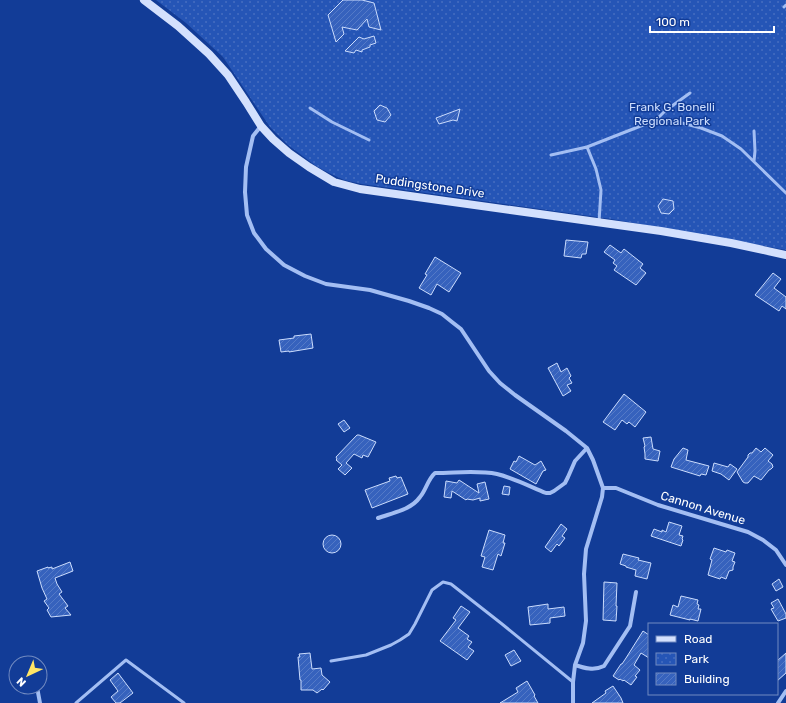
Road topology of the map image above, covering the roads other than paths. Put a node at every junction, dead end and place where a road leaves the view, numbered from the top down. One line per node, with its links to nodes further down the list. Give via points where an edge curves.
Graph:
1 (144, 0): 5 (street, Puddingstone Drive, via 209,54 228,75)
2 (690, 93): 4 (lane, via 664,111)
3 (310, 108): 7 (lane)
4 (656, 120): 8 (lane); 10 (lane, via 701,128 722,136)
5 (261, 126): 12 (street, Puddingstone Drive, via 289,153 334,182 360,189); 14 (street, via 253,136 246,167 245,192 247,215 254,233 266,249 284,265 326,284 370,290 442,314 461,329 500,383)
6 (754, 131): 10 (lane)
7 (369, 140)
8 (587, 146): 9 (lane); 12 (lane, via 601,190)
9 (551, 155)
10 (754, 162): 11 (lane)
11 (786, 193)
12 (599, 222): 13 (street, Puddingstone Drive)
13 (786, 254)
14 (587, 448): 15 (street); 16 (street, via 575,461 565,483 550,493 497,474 435,473 415,503)
15 (603, 488): 17 (street, Cannon Avenue, via 616,488 658,505 748,532 776,550); 20 (street, via 586,549 586,620 583,643)
16 (378, 518)
17 (786, 565)
18 (636, 592): 20 (street, via 630,626 604,666 589,669)
19 (332, 661): 21 (lane, via 366,655 409,634 432,590 443,582 451,584)
20 (575, 666): 21 (street)
21 (573, 682): 25 (street)
22 (786, 691): 26 (street)
23 (76, 703): 24 (lane, via 126,660)
24 (184, 703)
25 (573, 703)
26 (778, 703)

